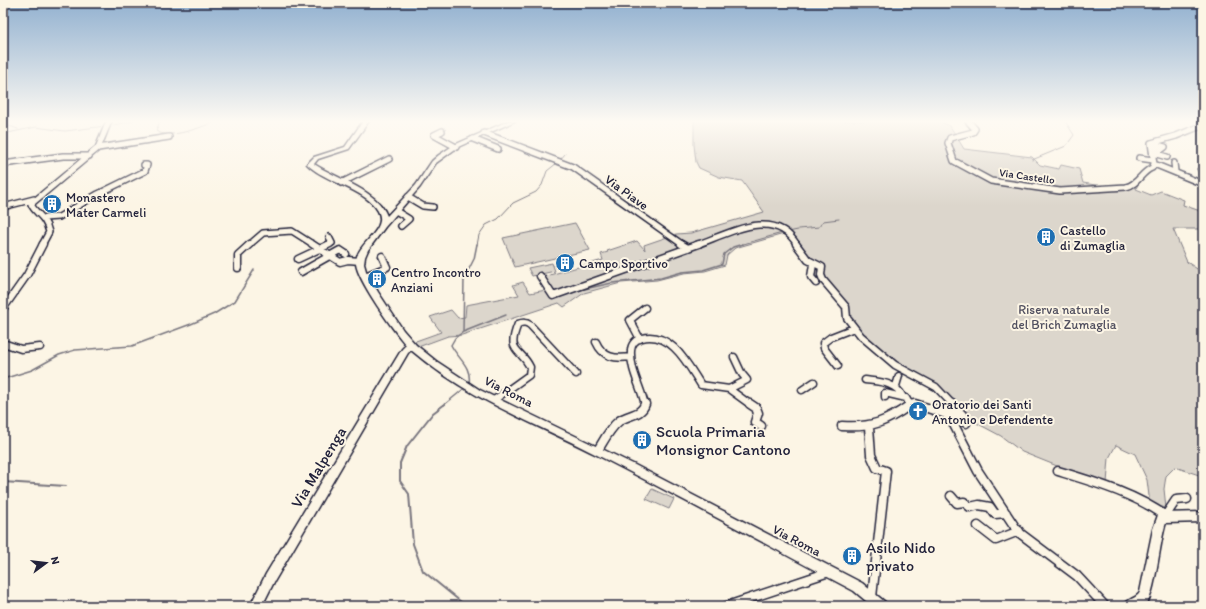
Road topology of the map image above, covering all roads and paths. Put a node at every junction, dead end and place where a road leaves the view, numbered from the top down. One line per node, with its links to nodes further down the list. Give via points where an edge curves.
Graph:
1 (96, 149): 8 (street)
2 (343, 149): 19 (street, via 316,158 310,164)
3 (452, 149): 22 (street, via 434,162 424,179)
4 (526, 149): 32 (street, Via Piave, via 573,167 672,240)
5 (950, 149): 12 (street, Via Castello, via 954,161 991,181 1060,191 1131,186 1138,181 1144,171 1154,167)
6 (1152, 149): 12 (street)
7 (1154, 149): 10 (street)
8 (89, 156): 14 (street, via 63,156); 21 (street)
9 (1139, 158): 12 (street)
10 (1167, 158)
11 (389, 159): 19 (street)
12 (1154, 162): 17 (street)
13 (1174, 163): 17 (street)
14 (3, 164)
15 (144, 165): 28 (street, via 147,165 145,171 59,217)
16 (1203, 167): 18 (street)
17 (1175, 171): 20 (street)
18 (1203, 174)
19 (341, 183): 23 (street)
20 (1202, 185)
21 (41, 196): 24 (street); 28 (street, via 31,206)
22 (405, 200): 25 (street); 26 (street)
23 (373, 201): 26 (street); 27 (street)
24 (3, 207)
25 (433, 207)
26 (394, 209): 27 (street); 29 (street); 30 (street, via 409,219)
27 (382, 212): 29 (street)
28 (44, 218): 45 (street, via 49,232 46,241 27,275)
29 (383, 225): 37 (street)
30 (401, 226)
31 (329, 237): 33 (street, via 332,243)
32 (688, 248): 38 (street, via 753,225 770,225 785,228); 42 (street, via 553,296)
33 (320, 250): 35 (street); 36 (street); 39 (street, via 292,231 263,233 238,255)
34 (382, 256): 41 (street, via 387,267)
35 (331, 257): 37 (street, via 340,262); 37 (street, via 340,250); 40 (street)
36 (298, 259)
37 (361, 259): 41 (street, Via Roma, via 360,265)
38 (811, 262): 43 (street, via 811,277); 46 (street, via 822,266 823,280 846,307 847,318)
39 (238, 268)
40 (301, 272)
41 (365, 276): 50 (street, Via Roma)
42 (540, 276)
43 (816, 283)
44 (645, 308): 47 (street, via 630,320)
45 (3, 309)
46 (854, 328): 54 (street, via 823,343); 66 (street, via 895,365 936,387 967,420 966,423 950,412 938,408)
47 (640, 339): 53 (street, via 633,343); 60 (street, via 652,336 665,340 701,386)
48 (596, 342): 53 (street, via 600,351 610,357)
49 (3, 343): 51 (street, via 21,349)
50 (411, 346): 64 (street, Via Roma, via 433,365); 81 (street, Via Malpenga, via 405,351 270,578)
51 (40, 347)
52 (734, 357): 60 (street, via 742,374 748,380)
53 (631, 358): 70 (street, via 645,404 639,413 621,419 606,434)
54 (838, 366)
55 (576, 374): 64 (street, via 528,322 523,321 518,324 514,345 516,351 530,365 531,371)
56 (899, 376): 59 (street)
57 (865, 380): 59 (street)
58 (814, 382): 61 (street)
59 (896, 386): 63 (street, via 901,390)
60 (729, 389): 67 (street, via 756,408 758,414 755,422)
61 (802, 390)
62 (885, 397): 63 (street, via 886,393)
63 (903, 397): 65 (street)
64 (494, 400): 70 (street, Via Roma)
65 (910, 405): 66 (street); 69 (street, via 880,425)
66 (937, 410): 74 (street, via 951,419 978,471)
67 (760, 426)
68 (842, 426): 69 (street)
69 (870, 427): 80 (street, via 868,439 873,462 877,468 886,471)
70 (598, 450): 79 (street, Via Roma)
71 (1058, 471): 75 (street, via 1111,490)
72 (951, 496): 74 (street, via 957,504 964,502 970,507 990,507 995,514)
73 (1187, 499): 75 (street, via 1176,500 1168,512)
74 (1006, 513): 78 (street)
75 (1168, 517): 76 (street); 85 (street, via 1162,518 1158,529 1143,599)
76 (1203, 517)
77 (978, 526): 78 (street, via 996,540)
78 (1019, 531): 84 (street, via 1074,574)
79 (829, 572): 80 (street, Via Roma); 82 (street)
80 (872, 597): 83 (street, Via Roma)
81 (256, 606)
82 (727, 606)
83 (881, 606)
84 (1105, 606)
85 (1130, 606)

